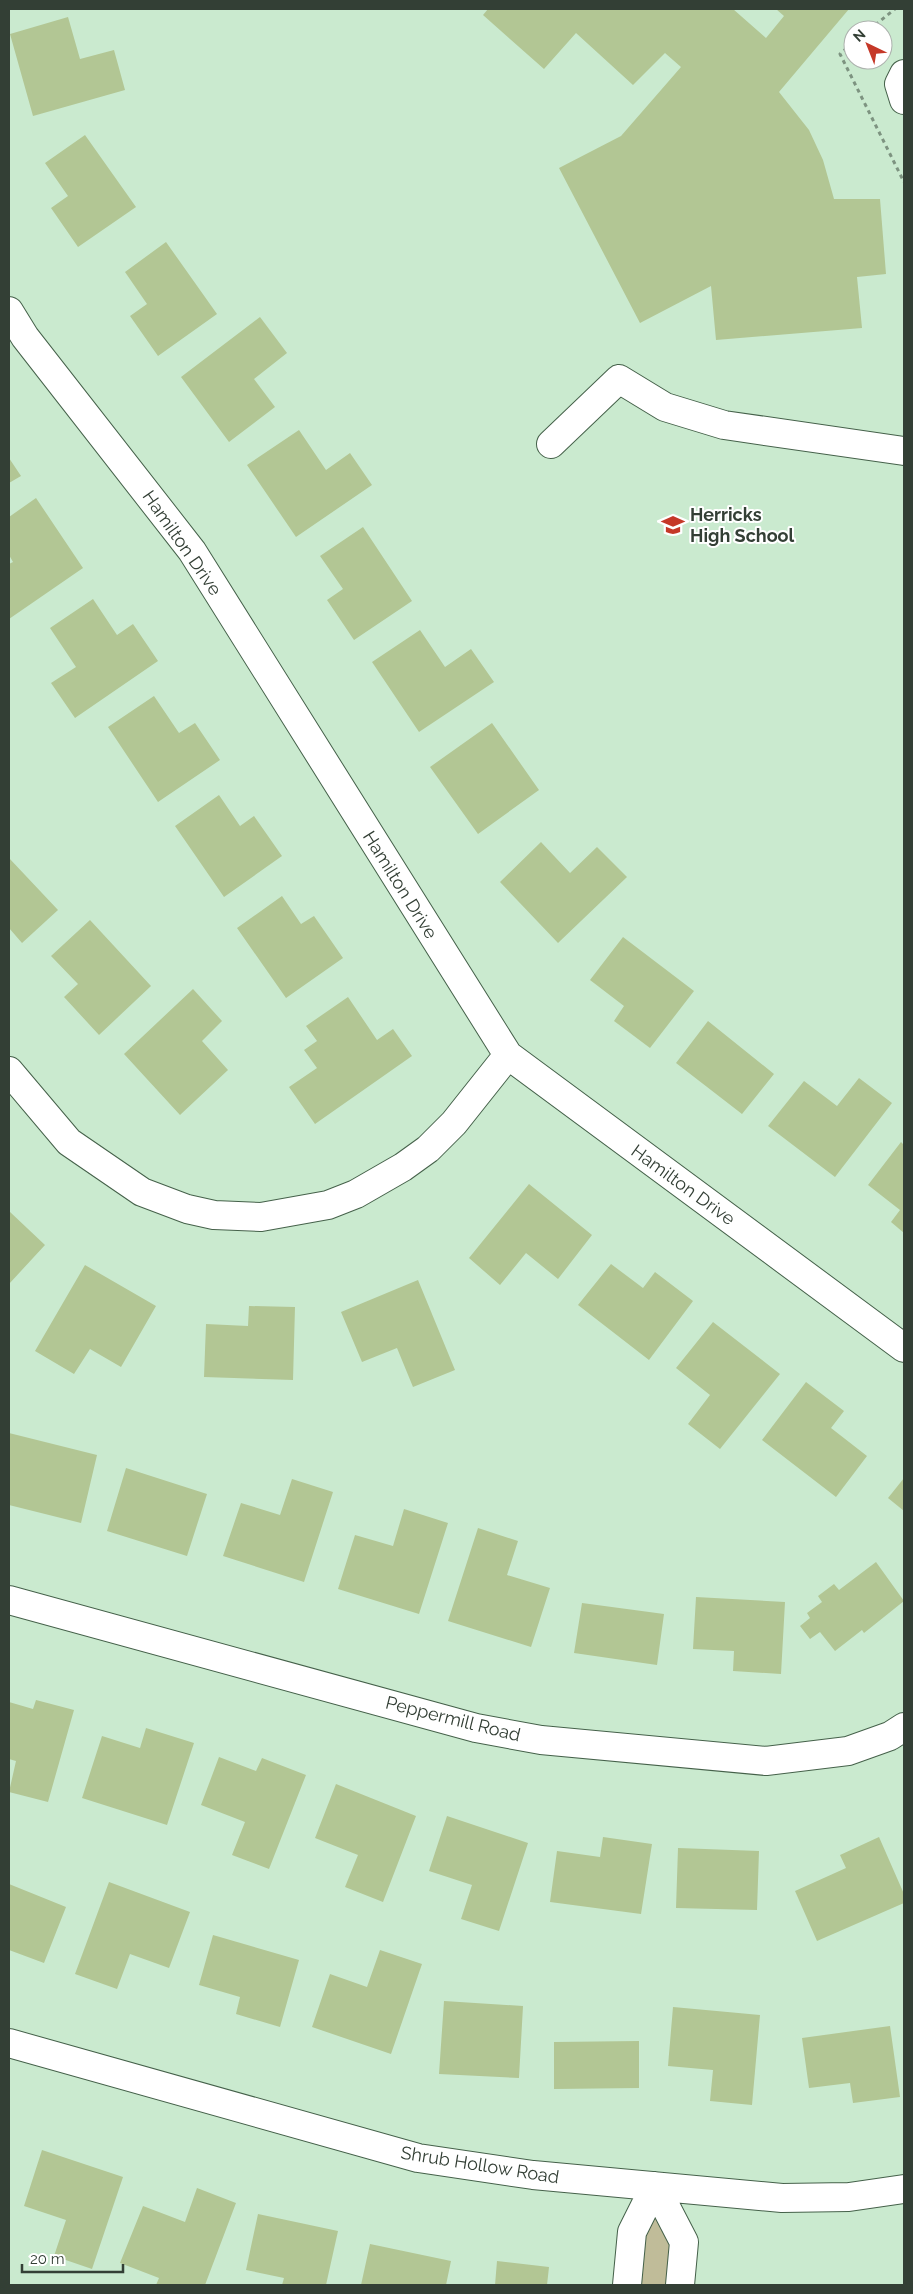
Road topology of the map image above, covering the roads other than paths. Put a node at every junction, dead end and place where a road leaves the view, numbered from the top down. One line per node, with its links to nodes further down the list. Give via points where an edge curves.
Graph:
1 (904, 74): 2 (street, via 899,84)
2 (904, 100)
3 (9, 311): 6 (street, Hamilton Drive, via 25,337 192,551)
4 (551, 444): 5 (street, via 619,379 665,407 724,426)
5 (904, 451)
6 (508, 1055): 7 (street, via 454,1123 404,1167 356,1194 328,1205 248,1217 187,1209 142,1192 69,1142); 8 (street, Hamilton Drive)
7 (9, 1071)
8 (904, 1348)
9 (9, 1600): 10 (street, Peppermill Road, via 476,1728 540,1740 766,1761 848,1751 890,1736)
10 (904, 1727)
11 (9, 2043): 12 (street, Shrub Hollow Road, via 418,2158 533,2175)
12 (655, 2186): 13 (street, Shrub Hollow Road, via 782,2198 849,2197); 14 (street, via 632,2232); 15 (street, via 684,2242)
13 (904, 2188)
14 (627, 2285)
15 (680, 2285)

